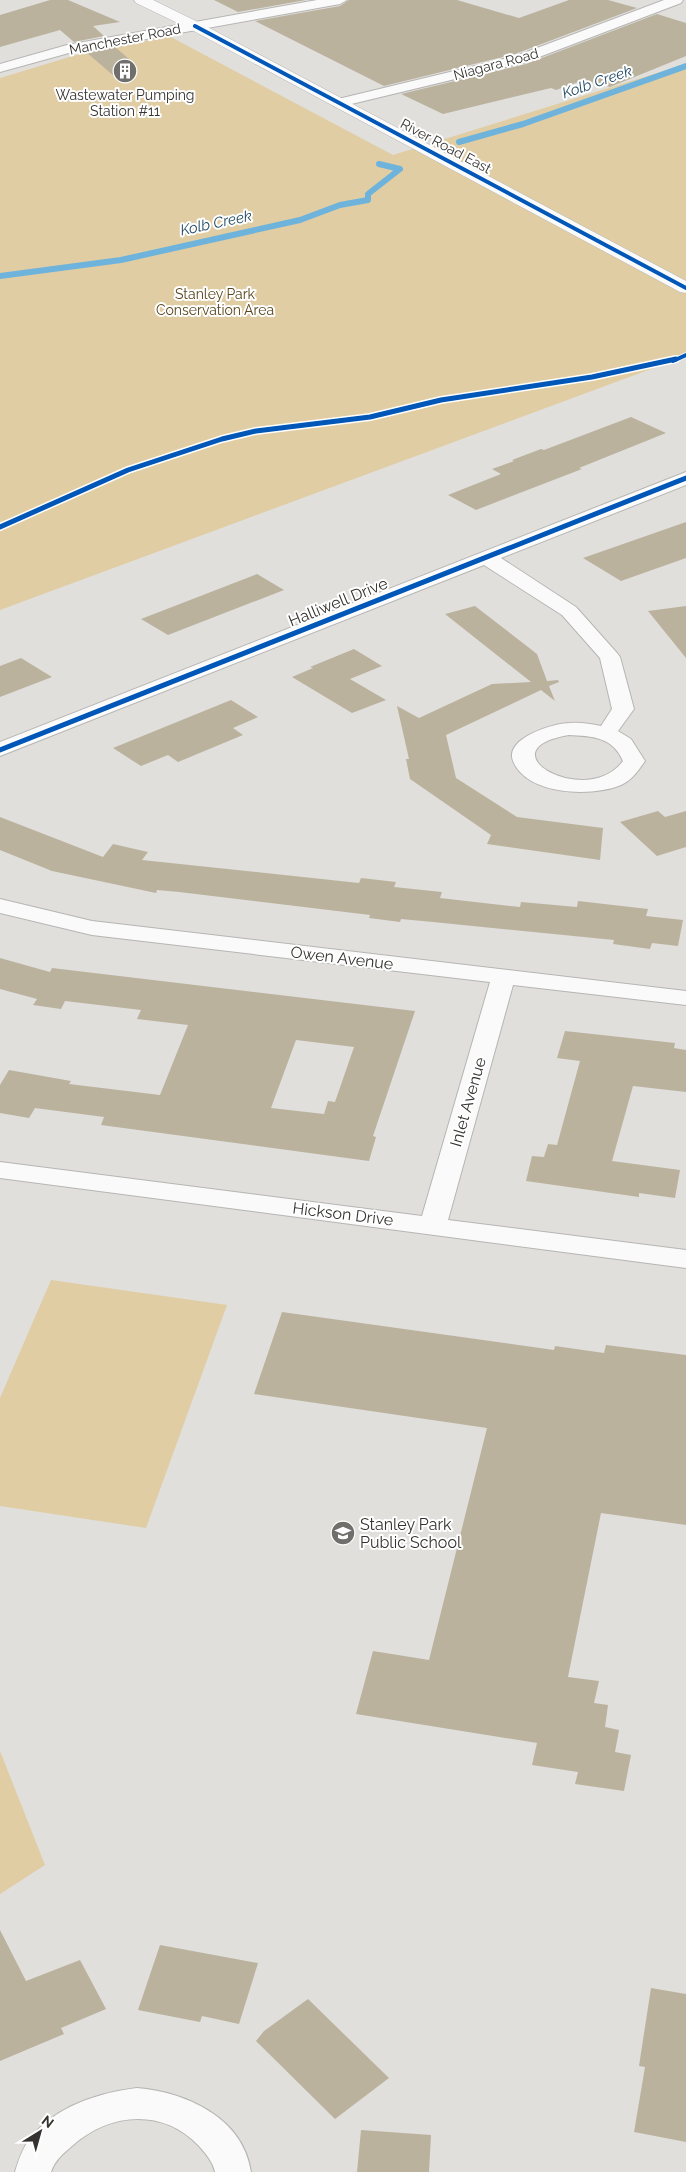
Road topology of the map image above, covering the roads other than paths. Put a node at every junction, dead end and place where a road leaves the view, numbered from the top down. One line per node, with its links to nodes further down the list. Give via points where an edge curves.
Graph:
1 (141, 0): 4 (street, River Road East)
2 (340, 0): 4 (street, Manchester Road)
3 (676, 0): 6 (street, Niagara Road, via 521,59)
4 (195, 26): 5 (street, Manchester Road, via 67,49); 6 (street, River Road East)
5 (0, 68)
6 (339, 103): 7 (street, River Road East)
7 (686, 288)
8 (686, 478): 9 (street, Halliwell Drive)
9 (487, 558): 10 (street, via 569,611 610,657 623,709); 11 (street, Halliwell Drive)
10 (606, 733)
11 (0, 750)
12 (0, 906): 13 (street, Owen Avenue, via 92,928)
13 (503, 978): 14 (street, Owen Avenue); 16 (street, Inlet Avenue)
14 (686, 998)
15 (0, 1170): 16 (street, Hickson Drive)
16 (433, 1226): 17 (street, Hickson Drive)
17 (686, 1259)
18 (33, 2172): 19 (street, via 40,2153 65,2127 98,2109 135,2103 172,2108 209,2129 232,2162)
19 (233, 2172)

